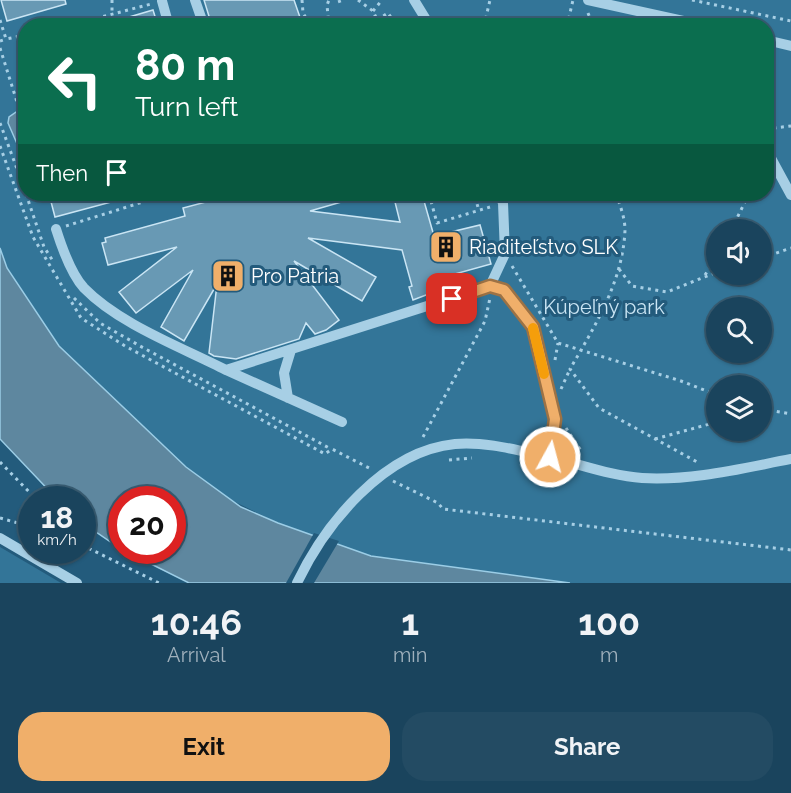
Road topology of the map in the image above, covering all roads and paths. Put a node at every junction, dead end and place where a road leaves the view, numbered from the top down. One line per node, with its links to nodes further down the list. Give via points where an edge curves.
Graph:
1 (112, 0): 16 (path)
2 (195, 0): 19 (street)
3 (302, 0): 20 (path)
4 (329, 0): 21 (path)
5 (339, 0): 14 (path)
6 (358, 0): 15 (path)
7 (382, 0): 15 (path)
8 (414, 0): 25 (street)
9 (490, 0): 26 (path)
10 (573, 0): 27 (path)
11 (588, 0): 28 (street)
12 (692, 0): 30 (path)
13 (159, 1): 16 (path); 18 (street)
14 (341, 6)
15 (373, 11): 22 (path)
16 (112, 14): 17 (path)
17 (95, 18)
18 (166, 18)
19 (201, 18)
20 (306, 18)
21 (328, 18)
22 (376, 18)
23 (380, 18): 24 (path, via 388,13)
24 (391, 18)
25 (425, 18)
26 (486, 18)
27 (569, 18)
28 (670, 18)
29 (0, 20): 32 (path)
30 (791, 21)
31 (18, 37): 32 (path)
32 (6, 39): 33 (path)
33 (0, 41)
34 (774, 42): 35 (street)
35 (791, 46)
36 (0, 48): 37 (path)
37 (18, 102)
38 (0, 123): 41 (path)
39 (791, 126): 40 (path)
40 (774, 128)
41 (2, 135): 43 (path)
42 (774, 164): 44 (street)
43 (18, 174)
44 (791, 195)
45 (145, 201): 56 (path)
46 (431, 201): 52 (path, via 437,223)
47 (476, 201): 52 (path)
48 (496, 201): 52 (path)
49 (501, 201): 60 (street)
50 (618, 201): 62 (path, via 625,228)
51 (745, 201): 54 (path)
52 (479, 211)
53 (34, 217): 55 (path)
54 (736, 219)
55 (27, 220)
56 (56, 230): 75 (street, via 83,287 122,317)
57 (39, 234): 58 (path)
58 (33, 237)
59 (791, 248): 61 (path)
60 (505, 254): 65 (street); 68 (path)
61 (772, 255)
62 (619, 269): 64 (path, via 632,286 667,292); 71 (path)
63 (706, 274): 64 (path)
64 (704, 277)
65 (490, 286): 70 (street); 87 (path, via 485,321); 89 (street, via 504,290 533,327 555,419)
66 (87, 312): 67 (path)
67 (81, 318)
68 (558, 343): 71 (path); 73 (path)
69 (140, 346): 72 (path)
70 (291, 350): 75 (street); 78 (street, via 284,373)
71 (580, 352): 74 (path); 77 (path)
72 (137, 353)
73 (553, 369)
74 (570, 369): 76 (path, via 559,394); 85 (path, via 599,408)
75 (226, 370): 78 (street)
76 (557, 386)
77 (706, 391)
78 (288, 398): 82 (street)
79 (772, 411): 80 (path)
80 (791, 414)
81 (564, 418): 88 (path, via 580,452)
82 (342, 422)
83 (706, 425): 85 (path)
84 (310, 438): 86 (path)
85 (653, 439): 94 (path)
86 (305, 444)
87 (419, 444)
88 (589, 454)
89 (550, 457): 94 (street, via 642,478); 95 (street, via 454,444 413,458)
90 (481, 458): 92 (path)
91 (791, 459): 94 (street)
92 (443, 460)
93 (0, 462): 98 (path)
94 (716, 473)
95 (380, 476): 97 (path); 106 (street, via 330,528)
96 (403, 478): 97 (path)
97 (393, 482): 102 (path, via 438,502 443,509)
98 (23, 486)
99 (0, 518): 100 (path)
100 (18, 522)
101 (0, 538): 104 (street)
102 (791, 550)
103 (96, 552): 105 (path)
104 (77, 583)
105 (159, 583)
106 (297, 583)

